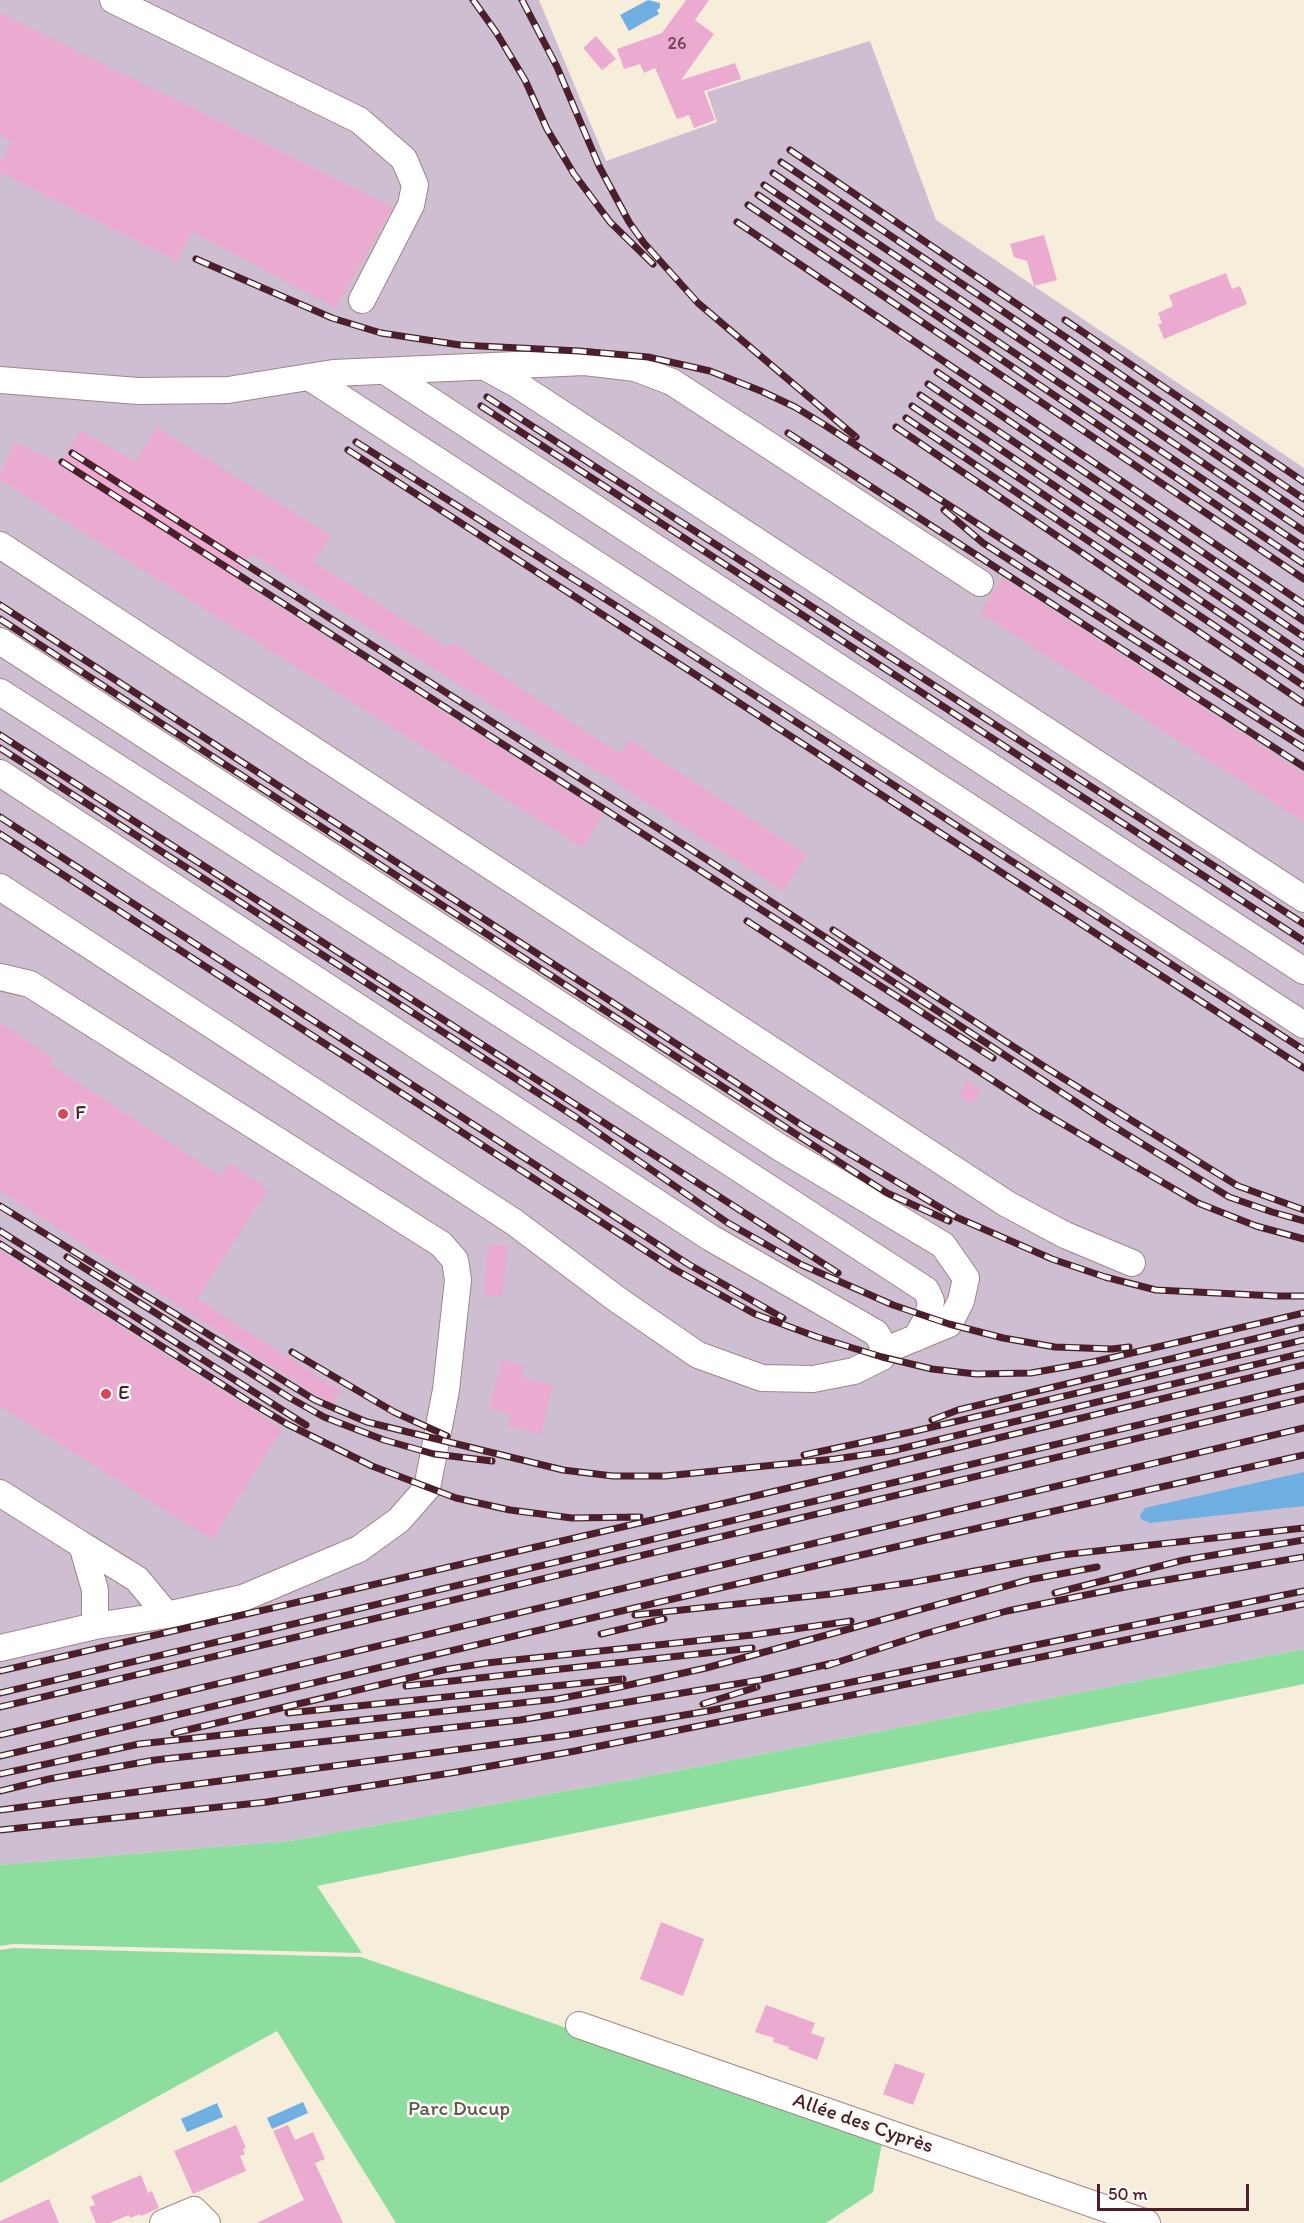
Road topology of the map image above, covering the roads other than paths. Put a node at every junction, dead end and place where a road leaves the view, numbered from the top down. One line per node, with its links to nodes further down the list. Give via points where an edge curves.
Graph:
1 (112, 0): 2 (street, via 359,120 404,159 415,185 411,205)
2 (362, 300)
3 (0, 360): 8 (street)
4 (487, 368): 5 (street); 10 (street, via 585,362 635,369 672,382); 15 (street)
5 (385, 371): 6 (street); 16 (street)
6 (309, 377): 8 (street, via 228,390 138,392); 18 (street)
7 (0, 380): 8 (street)
8 (49, 383)
9 (0, 545): 19 (street, via 1007,1204 1065,1235)
10 (980, 583)
11 (0, 641): 20 (street, via 779,1147 943,1245 966,1278 961,1301 949,1324)
12 (0, 692): 20 (street, via 926,1290 931,1301 928,1317)
13 (0, 773): 21 (street, via 711,1238 876,1333)
14 (0, 887): 21 (street, via 514,1222 698,1355 762,1378 813,1379 854,1371 882,1357)
15 (1304, 899)
16 (1304, 971)
17 (0, 977): 24 (street, via 30,984 441,1244 454,1260 458,1280 446,1390 427,1488 399,1520 359,1549 243,1598)
18 (1304, 1025)
19 (1132, 1263)
20 (916, 1338): 21 (street)
21 (886, 1350)
22 (0, 1493): 23 (street)
23 (82, 1545): 24 (street, via 137,1579); 25 (street, via 95,1590)
24 (167, 1615): 25 (street)
25 (95, 1626): 26 (street)
26 (0, 1648)
27 (579, 2025): 30 (street, Allée des Cyprès)
28 (163, 2223): 29 (street, via 194,2210)
29 (207, 2223)
30 (1147, 2223)

